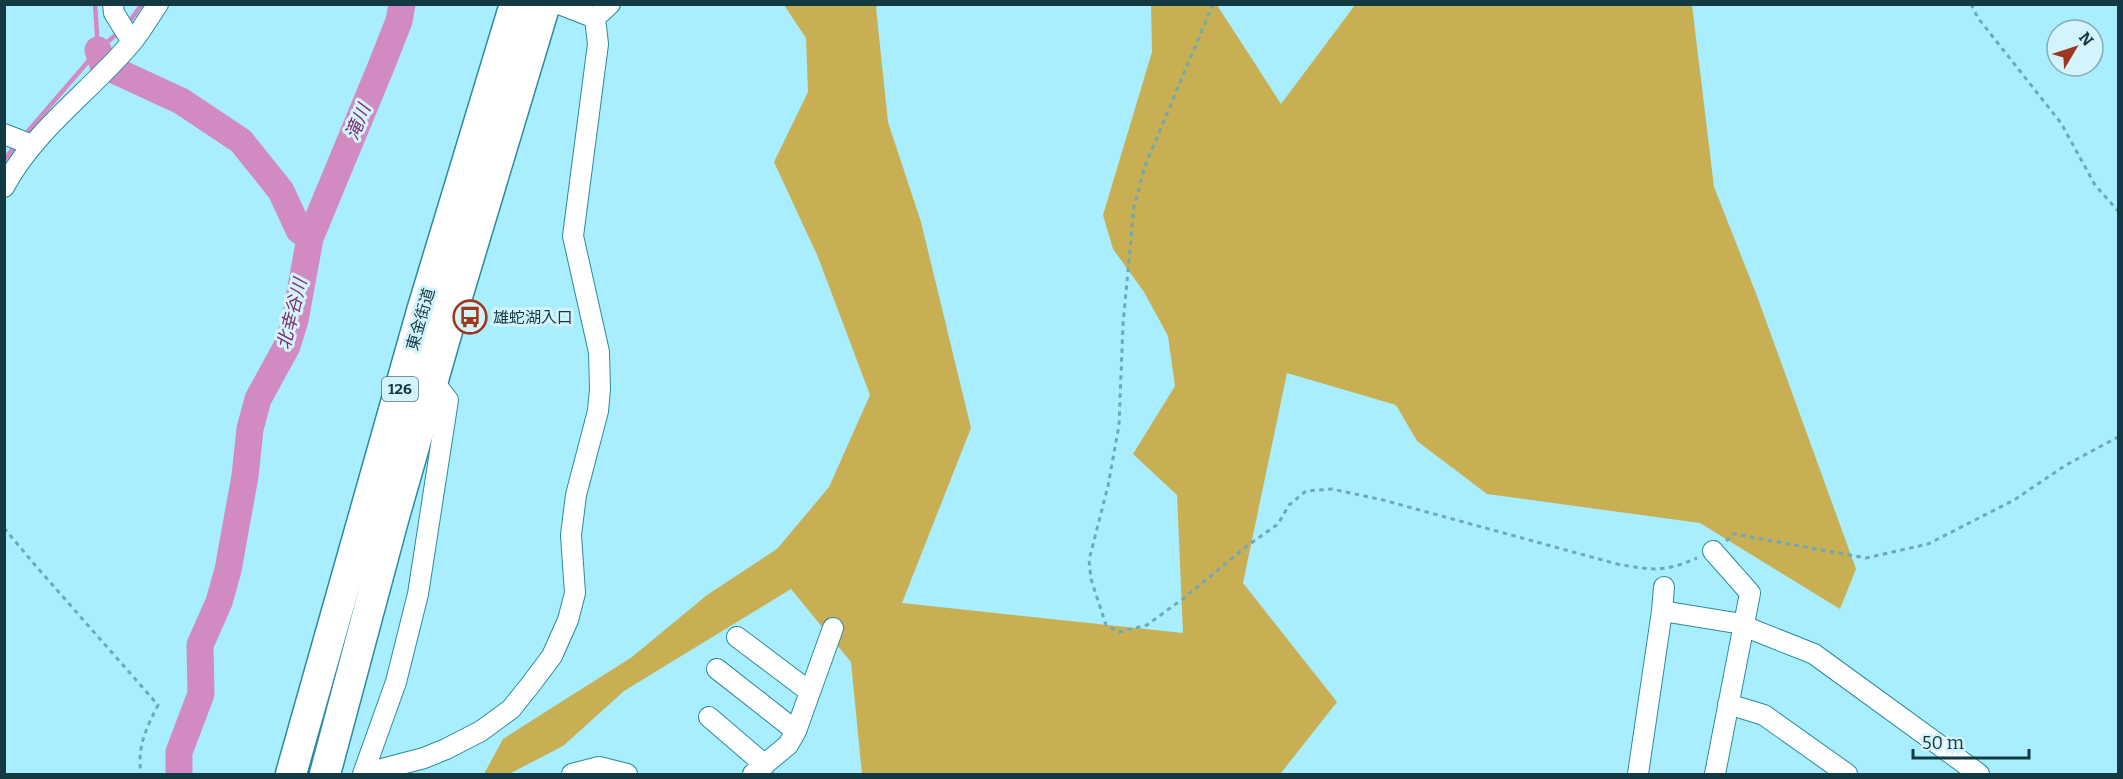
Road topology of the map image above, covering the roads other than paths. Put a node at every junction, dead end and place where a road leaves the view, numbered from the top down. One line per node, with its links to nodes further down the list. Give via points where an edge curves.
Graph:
1 (113, 4): 8 (street, via 114,13)
2 (158, 4): 8 (street)
3 (514, 4): 13 (highway, 東金街道 / 126)
4 (545, 4): 12 (highway, 東金街道 / 126)
5 (559, 4): 7 (street)
6 (610, 4): 7 (street)
7 (596, 18): 27 (street, via 598,44 573,236 599,352 600,389 571,535 575,593 552,656 511,709)
8 (132, 42): 10 (street)
9 (4, 134): 10 (street)
10 (32, 145): 11 (street)
11 (4, 187)
12 (433, 381): 14 (highway, 東金街道 / 126); 15 (street, via 448,400)
13 (365, 511): 14 (street); 29 (highway, 東金街道 / 126)
14 (393, 520): 15 (street); 30 (highway, 東金街道 / 126)
15 (427, 530): 31 (street, via 418,594 396,682)
16 (1713, 551): 19 (street, via 1749,594)
17 (1664, 587): 18 (street)
18 (1662, 611): 19 (street); 34 (street)
19 (1742, 626): 24 (street); 37 (street, via 1814,654)
20 (833, 628): 23 (street)
21 (737, 637): 23 (street)
22 (717, 669): 26 (street)
23 (810, 692): 26 (street)
24 (1728, 704): 35 (street); 36 (street, via 1764,715)
25 (709, 717): 28 (street)
26 (796, 731): 28 (street, via 788,746)
27 (426, 766): 31 (street)
28 (759, 770)
29 (291, 774)
30 (325, 774)
31 (363, 774)
32 (572, 774): 33 (street, via 599,767)
33 (627, 774)
34 (1638, 774)
35 (1714, 774)
36 (1847, 774)
37 (1979, 774)

